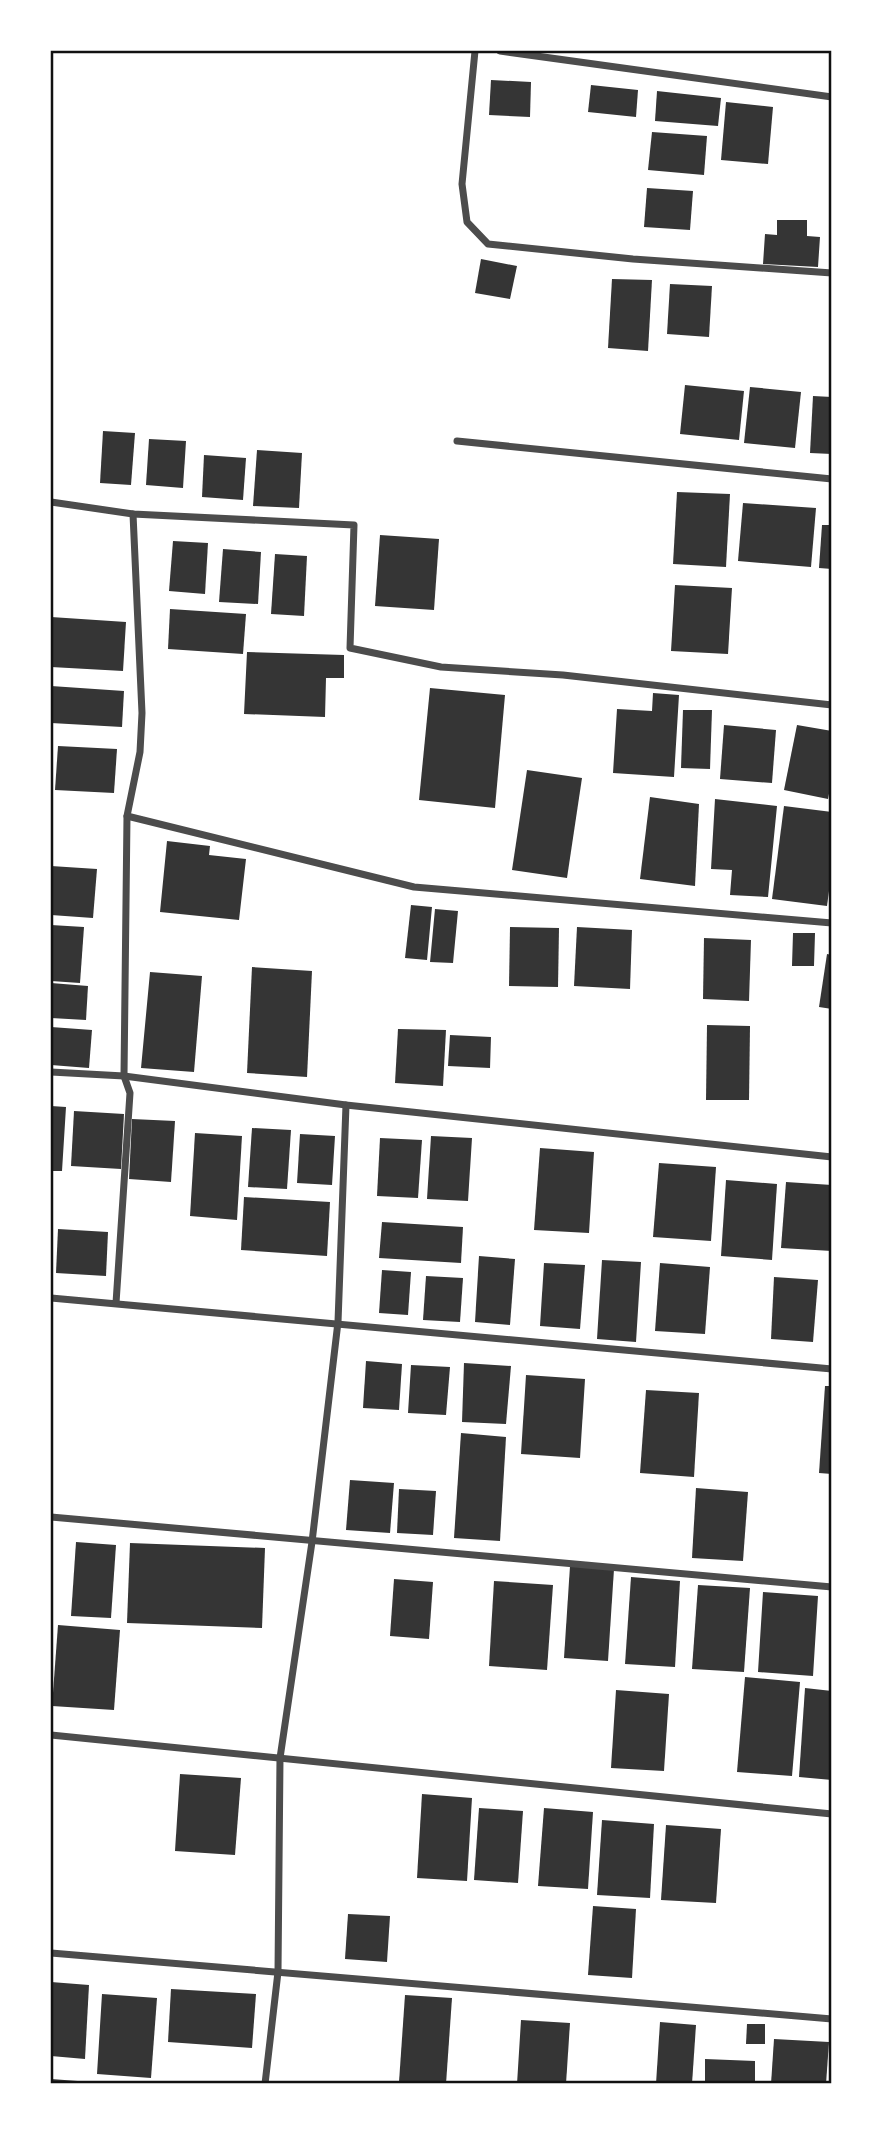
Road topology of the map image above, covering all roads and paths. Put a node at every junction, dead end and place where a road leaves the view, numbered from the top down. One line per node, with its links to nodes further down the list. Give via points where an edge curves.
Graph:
1 (475, 51): 4 (street, via 462,184 467,222 488,244)
2 (500, 51): 3 (street)
3 (832, 97)
4 (832, 273)
5 (457, 441): 6 (street)
6 (832, 479)
7 (51, 502): 8 (street)
8 (133, 514): 9 (street, via 354,525 350,648 441,667 563,675); 10 (street, via 142,713 140,752)
9 (832, 705)
10 (127, 816): 11 (street, via 414,887); 13 (street)
11 (832, 923)
12 (51, 1072): 13 (street)
13 (124, 1076): 14 (street); 17 (street, via 130,1093)
14 (346, 1105): 15 (street); 18 (street)
15 (832, 1157)
16 (51, 1298): 17 (street)
17 (116, 1303): 18 (street)
18 (338, 1322): 19 (street); 21 (street)
19 (832, 1369)
20 (51, 1517): 21 (street)
21 (312, 1542): 22 (street); 24 (street)
22 (832, 1587)
23 (51, 1735): 24 (street)
24 (279, 1758): 25 (street); 27 (street)
25 (832, 1814)
26 (51, 1953): 27 (street)
27 (278, 1972): 28 (street); 29 (street)
28 (832, 2020)
29 (265, 2084)

